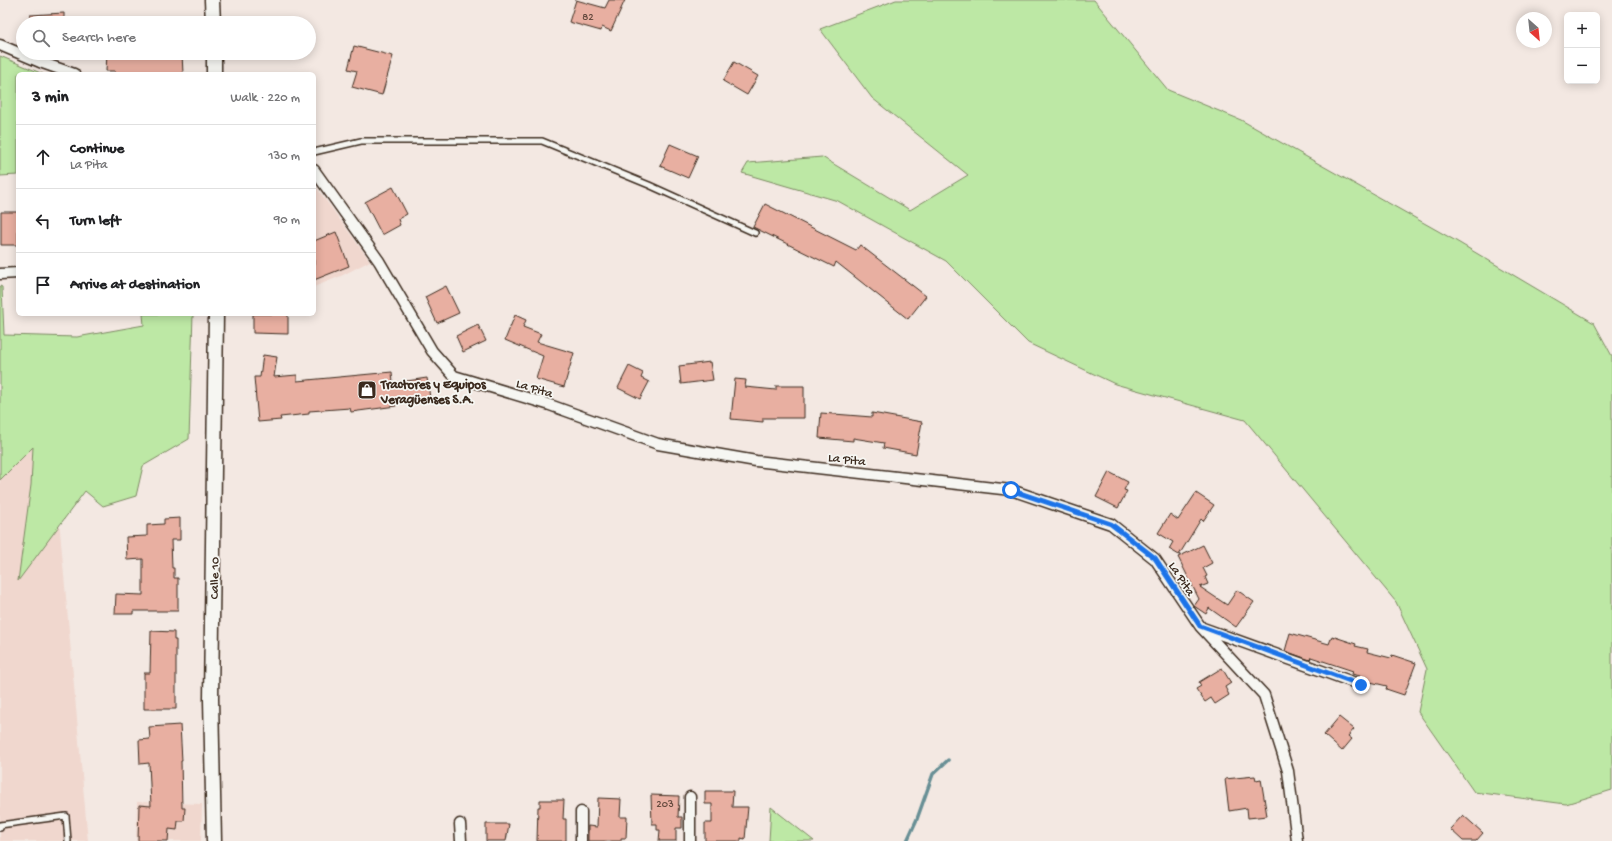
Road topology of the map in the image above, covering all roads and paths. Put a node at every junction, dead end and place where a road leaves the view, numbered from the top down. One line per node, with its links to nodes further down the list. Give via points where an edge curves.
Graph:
1 (212, 0): 2 (main road)
2 (213, 16)
3 (0, 45): 4 (street)
4 (16, 52)
5 (35, 60): 7 (street)
6 (214, 60): 8 (main road)
7 (68, 72)
8 (214, 72)
9 (316, 152): 11 (lane, via 361,141 542,142 649,185)
10 (316, 173): 15 (street, La Pita, via 379,260 432,351 454,376 547,404 658,444 756,461 1011,490 1111,524 1155,558)
11 (755, 233)
12 (16, 273): 13 (street)
13 (0, 274)
14 (216, 316): 22 (main road, Calle 10, via 211,699)
15 (1200, 626): 16 (street); 26 (street, La Pita, via 1264,695 1288,771)
16 (1361, 685)
17 (690, 797): 25 (street)
18 (581, 812): 24 (street)
19 (460, 824): 23 (street)
20 (0, 828): 21 (lane, via 0,825 66,816)
21 (68, 841)
22 (214, 841)
23 (461, 841)
24 (581, 841)
25 (690, 841)
26 (1297, 841)

